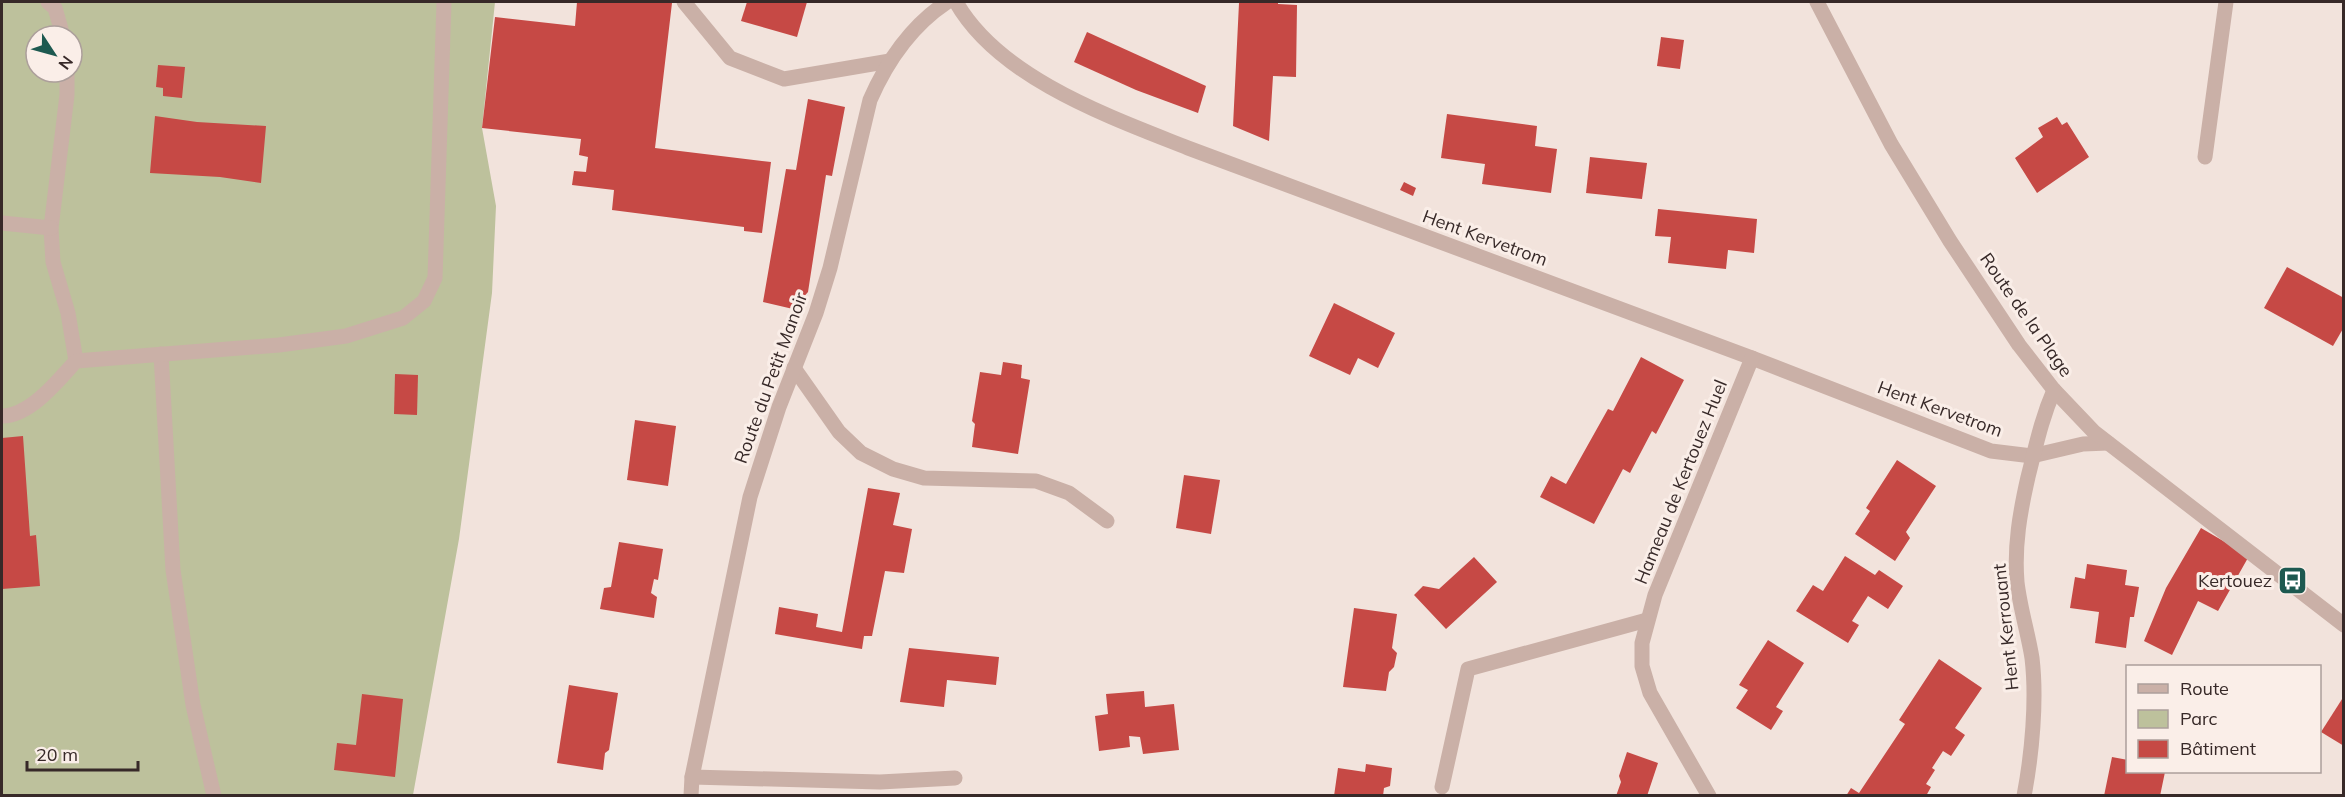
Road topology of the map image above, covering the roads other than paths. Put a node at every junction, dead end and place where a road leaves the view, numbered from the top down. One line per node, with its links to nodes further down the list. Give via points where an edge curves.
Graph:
1 (48, 2): 8 (street, via 55,8)
2 (444, 2): 14 (street, via 435,278 424,302 403,318 346,336)
3 (684, 2): 9 (street, via 730,58 784,79)
4 (947, 2): 9 (street, Route du Petit Manoir, via 919,24)
5 (956, 2): 15 (street, Hent Kervetrom, via 978,32 1024,72 1122,122)
6 (1817, 2): 18 (street, Route de la Plage, via 1892,144 1944,231 2019,345)
7 (2226, 2): 11 (street)
8 (60, 24)
9 (890, 61): 17 (street, Route du Petit Manoir, via 870,100 826,280)
10 (67, 84): 13 (street)
11 (2205, 157)
12 (2, 223): 13 (street)
13 (51, 228): 16 (street, via 53,262 68,313)
14 (161, 354): 16 (street); 28 (street, via 173,570 193,705)
15 (1752, 358): 21 (street, Hent Kervetrom, via 1991,451); 23 (street, Hameau de Kertouez Huel)
16 (76, 361): 19 (street, via 45,395 12,416)
17 (794, 368): 22 (street, via 839,432 861,453 893,469 924,478 1036,481 1069,493); 25 (street, Route du Petit Manoir, via 750,497)
18 (2054, 390): 20 (street, Route de la Plage); 21 (street, Hent Kerrouant)
19 (2, 416)
20 (2108, 443): 21 (street, via 2083,444); 24 (street, Route de la Plage)
21 (2032, 456): 31 (street, Hent Kerrouant, via 2018,532 2017,582 2032,658 2033,686)
22 (1107, 521)
23 (1647, 620): 27 (street, via 1468,669); 30 (street, Hameau de Kertouez Huel, via 1642,666 1650,693)
24 (2343, 625)
25 (692, 777): 26 (street, via 880,782); 29 (street, Route du Petit Manoir)
26 (956, 778)
27 (1442, 787)
28 (214, 795)
29 (691, 795)
30 (1709, 795)
31 (2024, 795)

